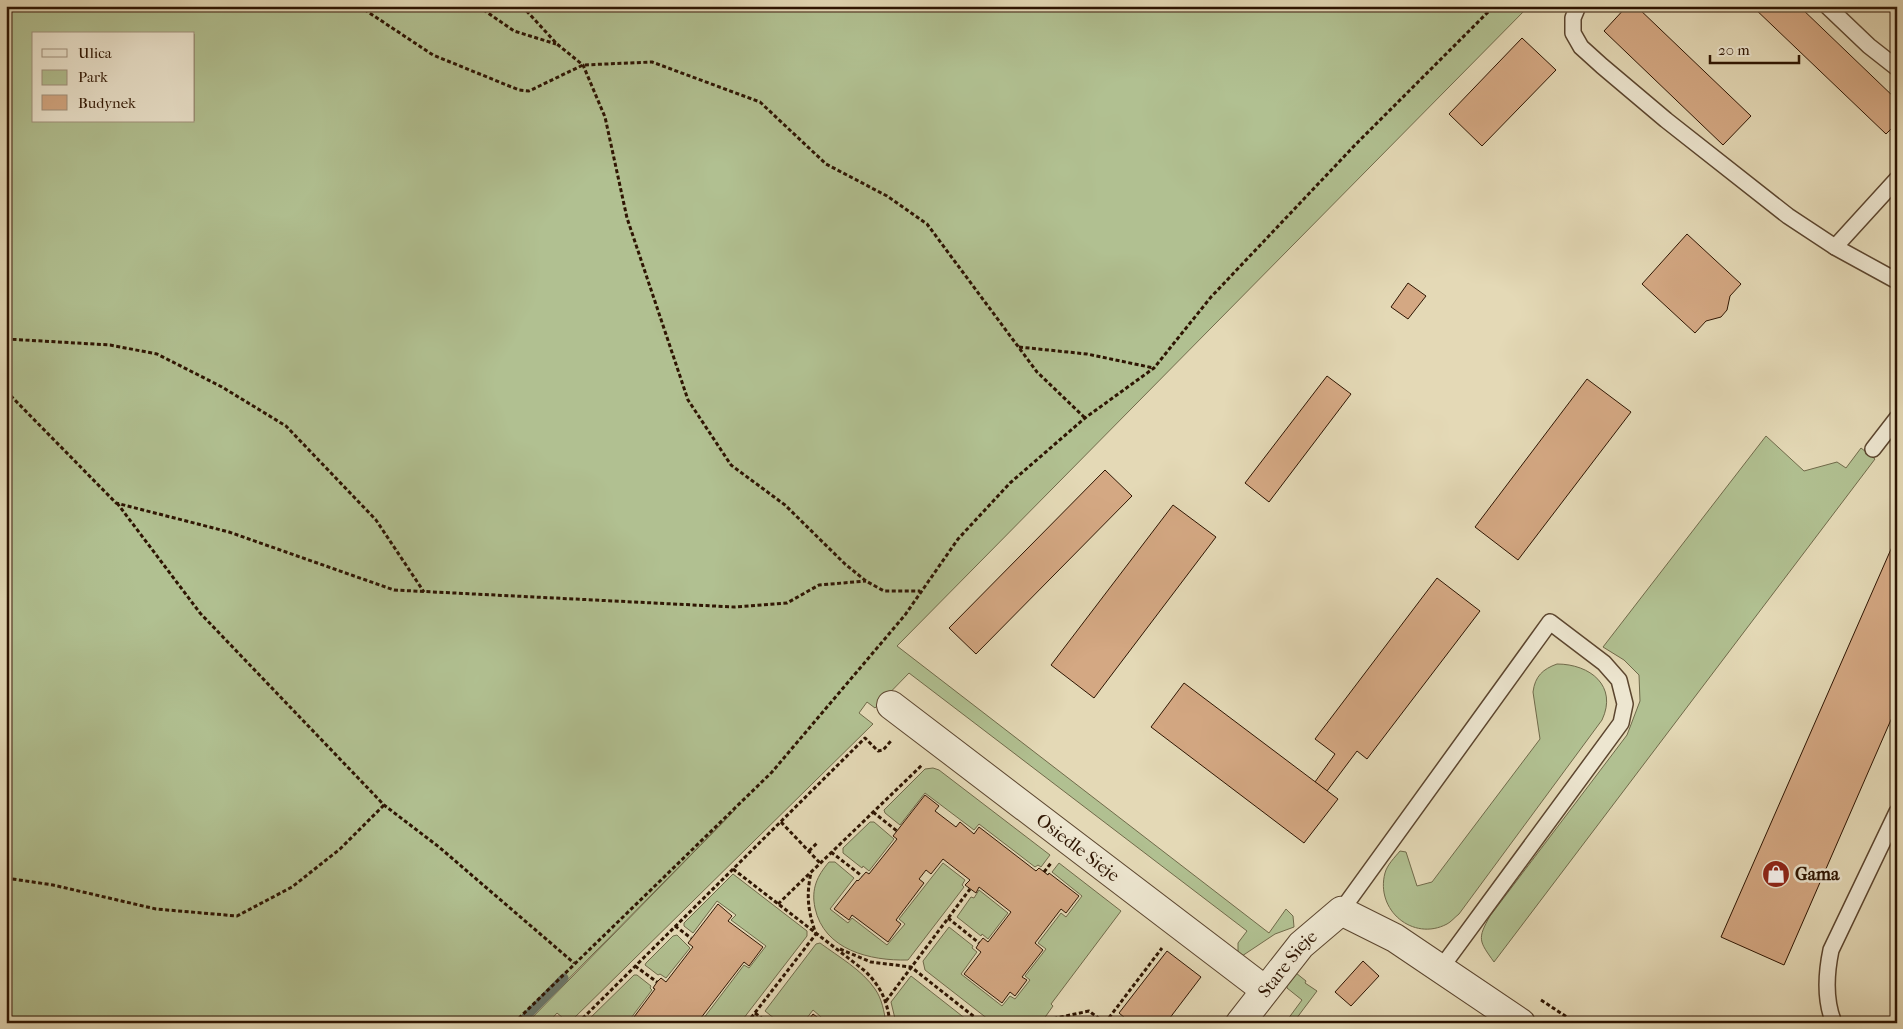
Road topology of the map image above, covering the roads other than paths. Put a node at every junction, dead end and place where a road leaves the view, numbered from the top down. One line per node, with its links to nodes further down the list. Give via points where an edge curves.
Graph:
1 (1578, 6): 5 (lane, via 1573,18 1573,33 1581,46 1602,66 1788,216)
2 (1827, 6): 3 (lane)
3 (1897, 68)
4 (1897, 178): 5 (lane)
5 (1835, 247): 6 (lane)
6 (1897, 281)
7 (1897, 418): 8 (lane)
8 (1873, 449)
9 (891, 705): 13 (street, Osiedle Sieje)
10 (1897, 812): 16 (lane, via 1831,950 1826,972 1828,1001)
11 (1341, 911): 12 (street, via 1395,938); 12 (lane, via 1550,622 1604,663 1619,680 1625,704 1621,723); 13 (street, Stare Sieje, via 1301,945)
12 (1441, 968): 15 (street)
13 (1265, 990): 14 (street, Stare Sieje)
14 (1240, 1023)
15 (1521, 1023)
16 (1834, 1023)

